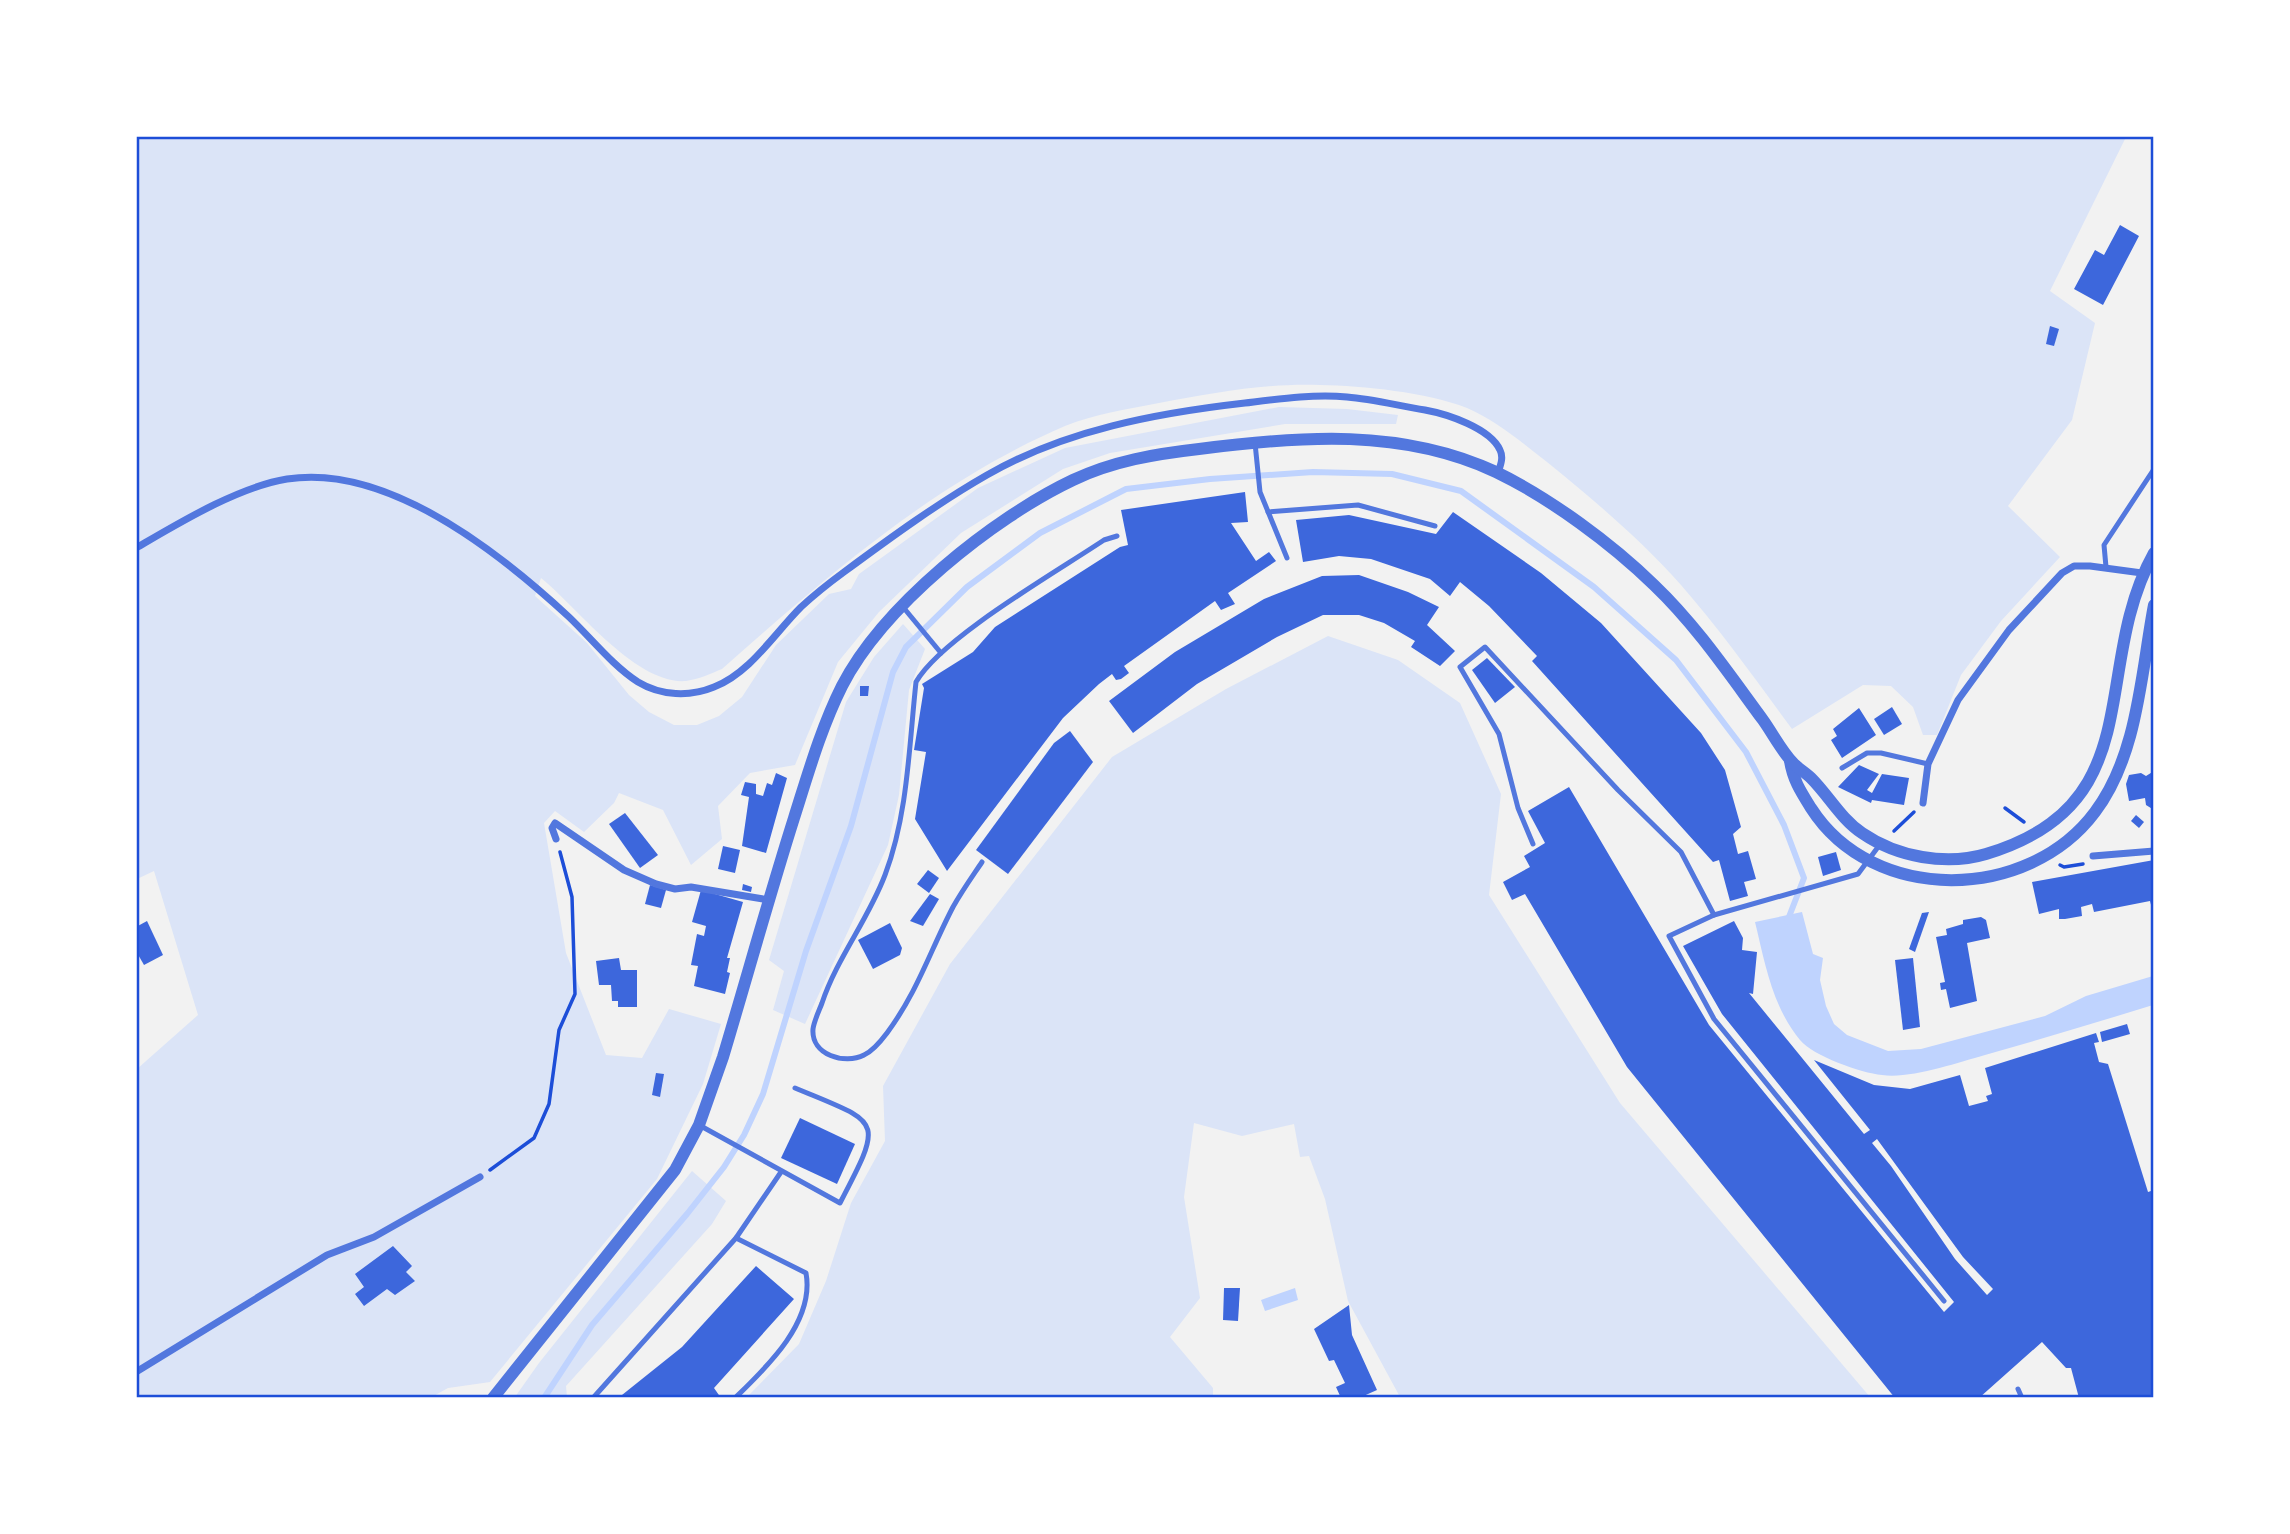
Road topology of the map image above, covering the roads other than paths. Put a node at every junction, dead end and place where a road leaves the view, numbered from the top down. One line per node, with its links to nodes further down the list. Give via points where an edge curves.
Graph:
1 (1255, 443): 3 (street, via 1398,441); 4 (lane, via 1259,492); 13 (street, via 1139,457 1075,479 1006,519 969,547)
2 (2154, 469): 10 (lane, via 2104,545)
3 (1498, 473): 7 (street, via 1500,449 1470,426 1435,412 1347,397 1293,398 1135,419 1064,440 990,473 841,575 802,606 738,673 716,687 689,694 663,692 638,682 492,553 424,508 370,487 324,478 287,479 207,510); 15 (street, via 1604,543 1655,586 1705,642)
4 (1268, 513): 5 (lane, via 1358,505); 9 (lane)
5 (1435, 526)
6 (1117, 536): 14 (lane, via 1104,540)
7 (136, 548)
8 (2154, 553): 11 (street)
9 (1287, 558)
10 (2106, 567): 11 (street); 16 (street, via 2074,566 2062,573 2009,630 1958,700)
11 (2142, 573): 20 (street, via 2128,622 2108,738 2096,770 2067,812 2034,834 1966,859 1912,855)
12 (2154, 605): 24 (street, via 2118,773 2093,815 2073,835 2048,855 1994,877 1917,878)
13 (907, 611): 14 (lane); 26 (street, via 859,656 830,713)
14 (941, 653): 25 (lane, via 916,682 900,822 885,874 829,981 813,1029 824,1052 848,1059 865,1055 877,1045 923,976 953,907)
15 (1790, 761): 20 (street, via 1810,776 1846,820); 24 (street, via 1793,779 1819,820 1844,845)
16 (1928, 764): 17 (lane, via 1867,753); 18 (street)
17 (1842, 768)
18 (1923, 803)
19 (556, 839): 26 (street, via 555,824 624,870 656,884)
20 (1881, 843): 24 (lane)
21 (1533, 844): 27 (lane, via 1518,808 1499,734 1460,667 1485,647 1681,852)
22 (2154, 851): 23 (street)
23 (2093, 856)
24 (1870, 860): 27 (lane, via 1858,874 1837,882)
25 (982, 862)
26 (769, 900): 29 (street)
27 (1714, 915): 33 (lane, via 1669,936 1714,1019)
28 (795, 1088): 30 (lane, via 858,1114 869,1127 870,1140 840,1203)
29 (699, 1125): 30 (lane); 36 (street, via 655,1197)
30 (781, 1172): 32 (lane)
31 (480, 1177): 34 (street, via 374,1237 327,1255)
32 (736, 1238): 37 (lane); 38 (lane, via 806,1273 807,1279 803,1309 785,1342)
33 (1944, 1301)
34 (136, 1371)
35 (2018, 1389): 39 (lane)
36 (493, 1398)
37 (593, 1398)
38 (735, 1398)
39 (2022, 1398)

